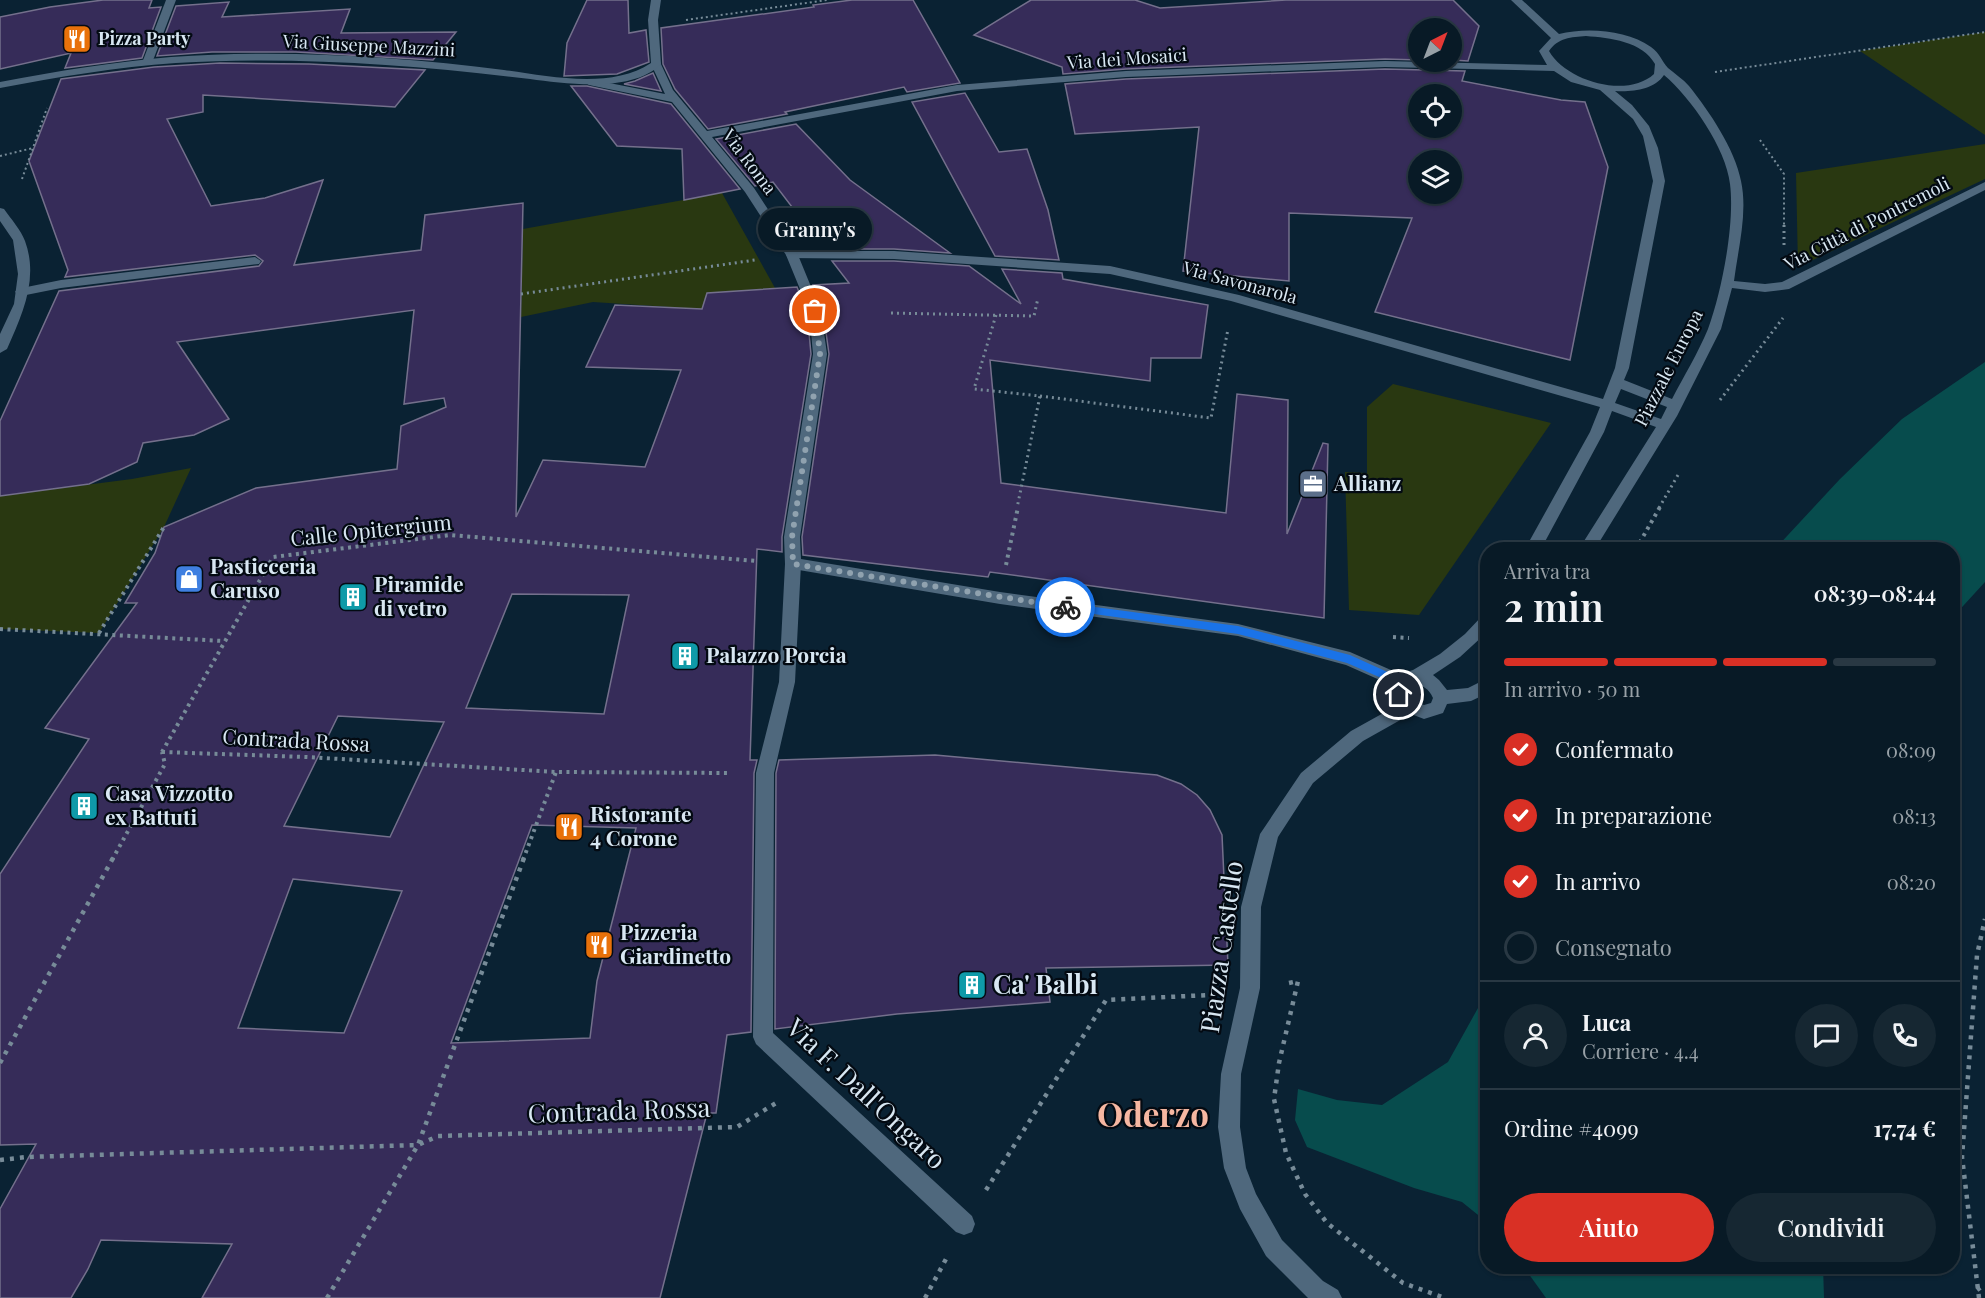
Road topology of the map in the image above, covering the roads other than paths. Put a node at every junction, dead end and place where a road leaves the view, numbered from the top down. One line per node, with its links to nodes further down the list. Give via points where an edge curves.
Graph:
1 (171, 0): 5 (street)
2 (656, 0): 6 (street, Via Roma)
3 (1516, 0): 4 (street)
4 (1557, 38): 7 (street, via 1544,51); 8 (street, Piazzale Europa, via 1586,33 1621,38 1650,51)
5 (147, 63): 9 (street, Via Giuseppe Mazzini); 10 (street, Via Giuseppe Mazzini, via 288,58 480,70)
6 (656, 64): 10 (street, Via Giuseppe Mazzini, via 633,76); 14 (street, Via Roma)
7 (1555, 68): 12 (street); 15 (street, Via dei Mosaici, via 1385,64 1126,74 957,88)
8 (1662, 68): 12 (street, via 1660,76 1651,82); 20 (street, Piazzale Europa, via 1684,87 1701,112 1726,151 1737,182)
9 (53, 77): 11 (street, Via Giuseppe Mazzini); 13 (street, Via Giuseppe Mazzini)
10 (589, 82): 14 (street, Via Giuseppe Mazzini)
11 (0, 85)
12 (1603, 87): 23 (street, via 1643,122 1655,151 1659,181)
13 (0, 93)
14 (675, 100): 15 (street, Via Roma)
15 (705, 135): 18 (street, Via Roma, via 750,190)
16 (1985, 185): 20 (street, Via Città di Pontremoli, via 1785,286)
17 (0, 212): 21 (street, via 19,240 24,274)
18 (792, 255): 24 (street, Via Savonarola, via 894,255 1110,270 1234,298); 29 (street, Via Roma, via 815,311 820,354 792,537)
19 (255, 261): 21 (street)
20 (1727, 284): 25 (street, Piazzale Europa, via 1714,329)
21 (21, 292): 22 (street, via 20,304)
22 (0, 349)
23 (1617, 382): 24 (street); 25 (street)
24 (1608, 405): 26 (street, Via Savonarola); 27 (street)
25 (1675, 405): 26 (street, Piazzale Europa)
26 (1664, 425): 28 (street, Piazzale Europa)
27 (1537, 542)
28 (1591, 542)
29 (793, 564): 31 (street, via 1000,598 1238,630 1350,659); 35 (street, Via F. Dall'Ongaro, via 787,682 765,773 763,1037)
30 (1480, 629): 31 (street, via 1441,663)
31 (1408, 680): 33 (street, via 1432,683); 34 (street, via 1398,690)
32 (1480, 689): 33 (street)
33 (1442, 698): 34 (street, via 1431,711)
34 (1409, 707): 36 (street, Piazza Castello, via 1357,736 1306,778 1269,834 1251,908 1250,988 1231,1074 1229,1127 1235,1168 1274,1248)
35 (964, 1224)
36 (1330, 1298)

